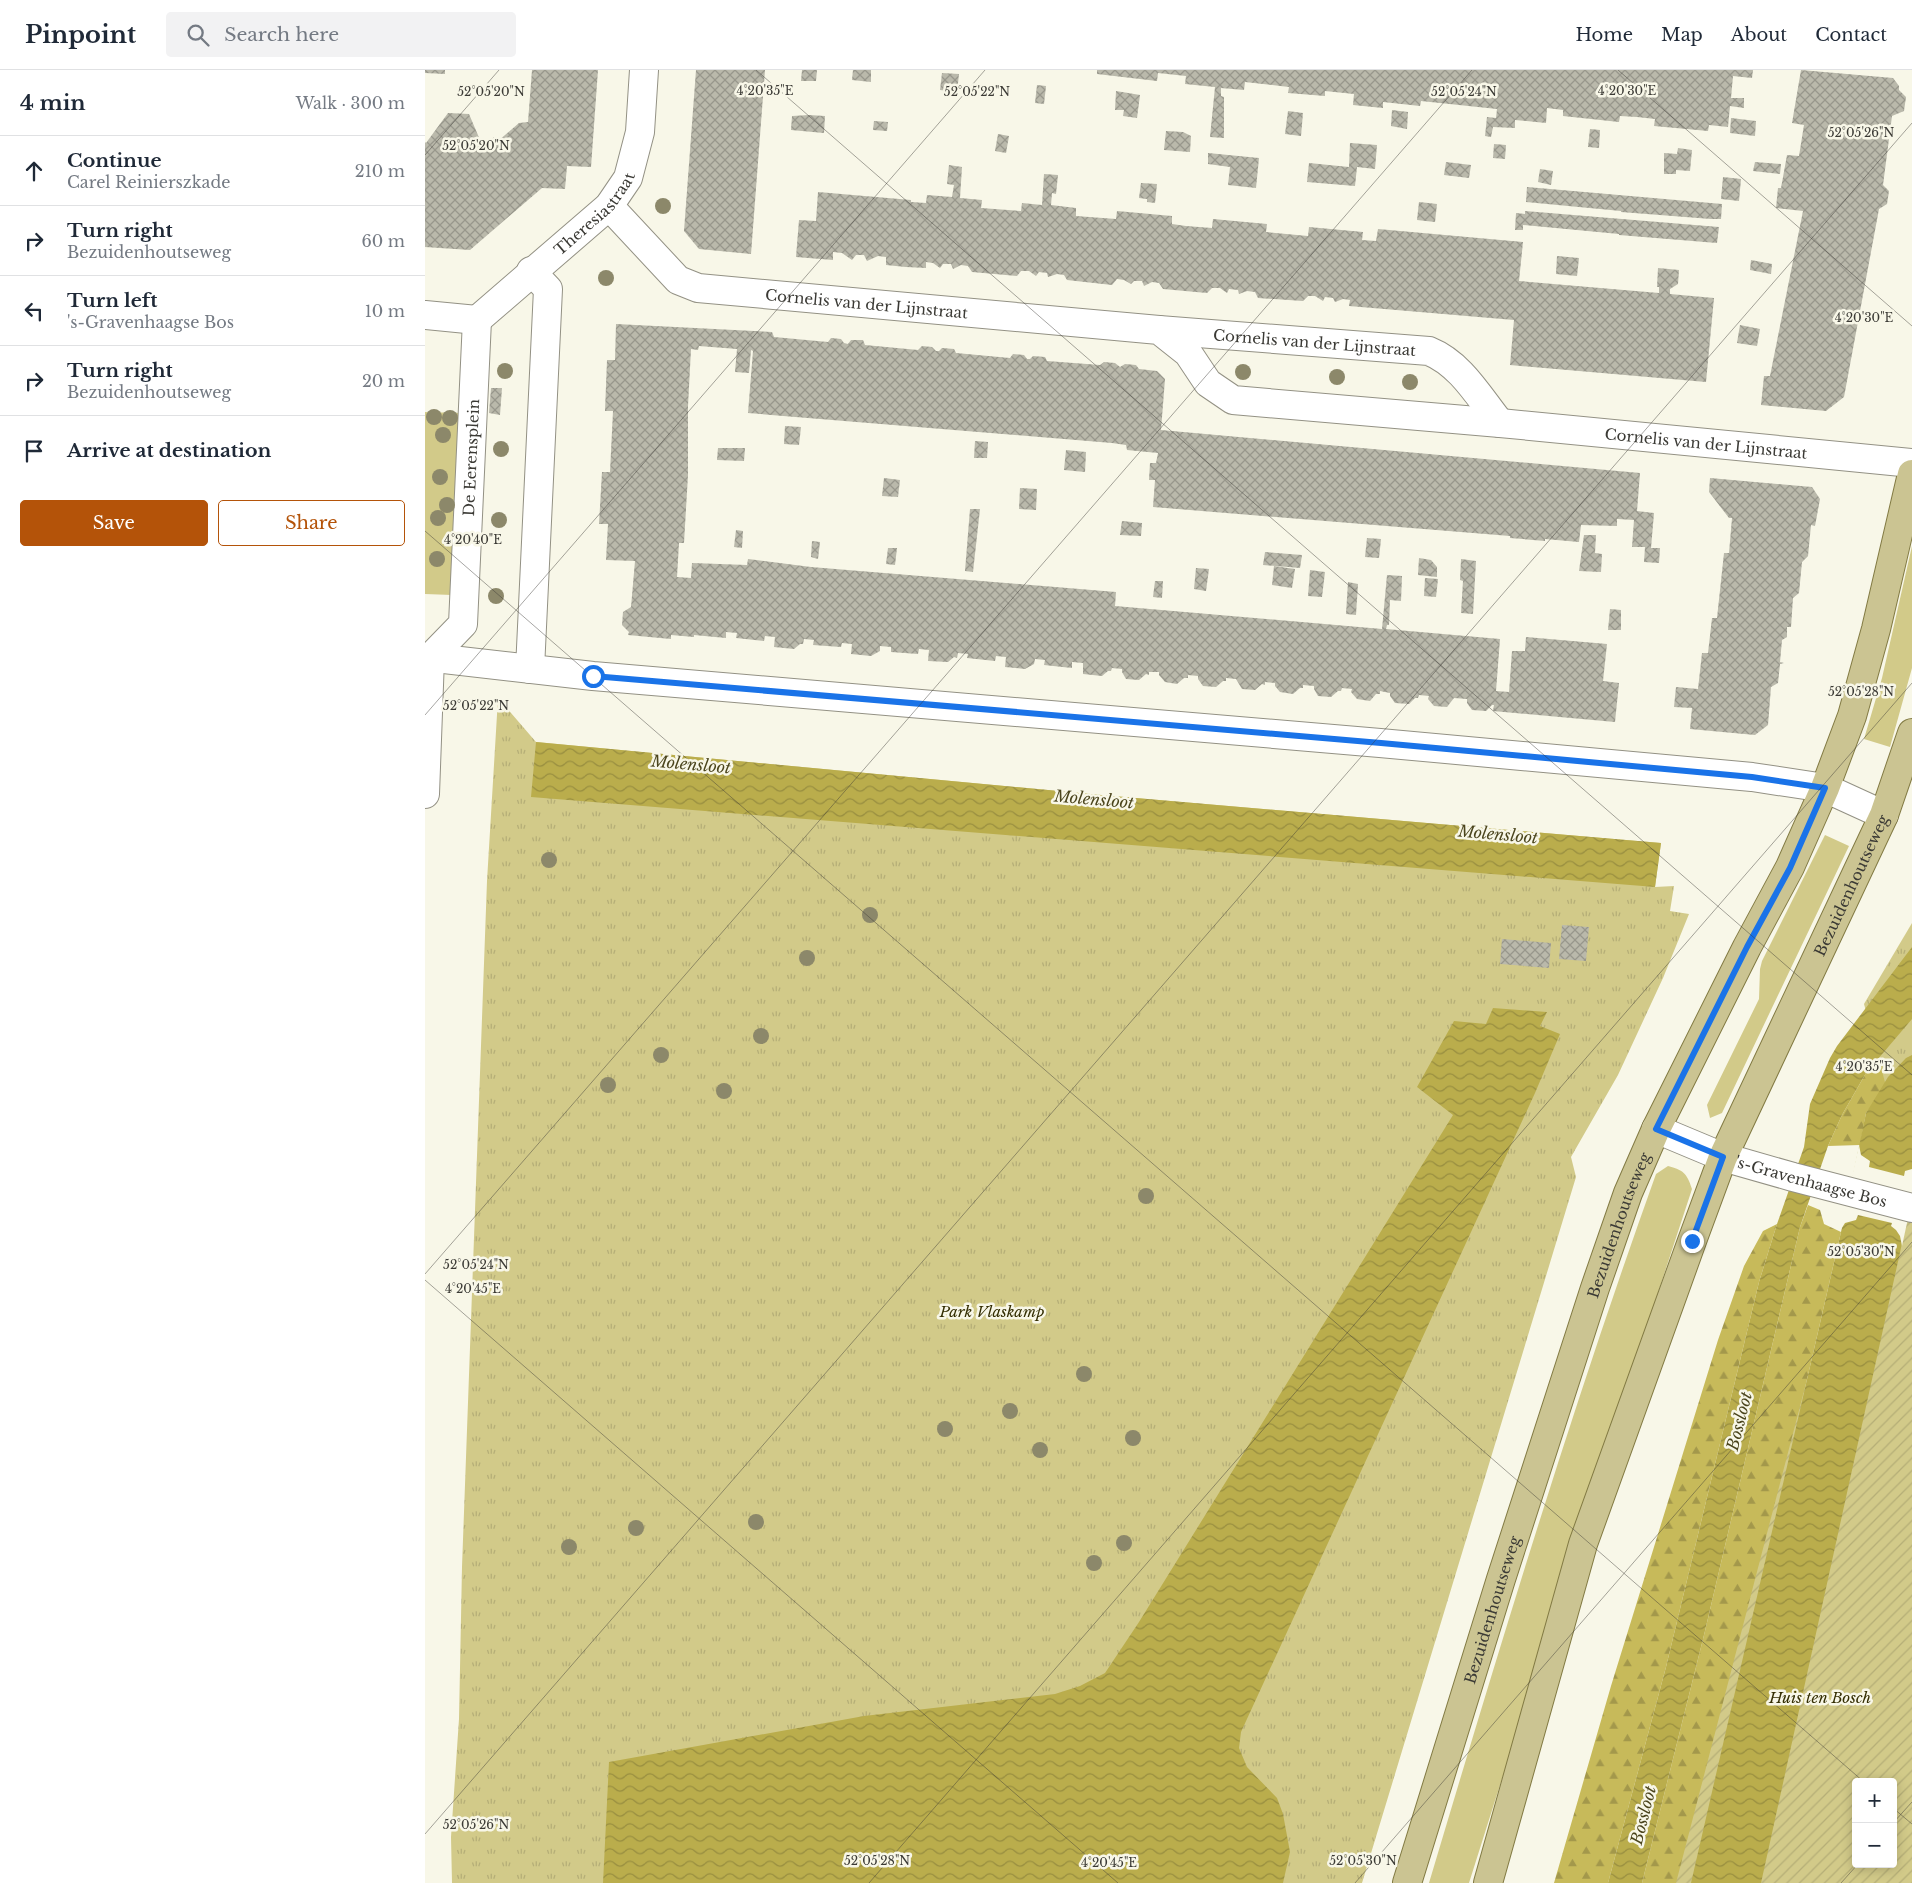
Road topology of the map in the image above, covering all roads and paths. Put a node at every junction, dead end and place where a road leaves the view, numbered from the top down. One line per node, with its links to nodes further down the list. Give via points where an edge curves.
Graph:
1 (644, 70): 2 (street, Theresiastraat, via 640,132 628,178)
2 (609, 206): 3 (street, Theresiastraat); 6 (street, Cornelis van der Lijnstraat, via 678,280 697,288)
3 (531, 272): 5 (street, Theresiastraat); 11 (street, via 548,289)
4 (425, 315): 5 (street)
5 (477, 320): 10 (street, De Eerensplein, via 463,624)
6 (1159, 330): 7 (street, Cornelis van der Lijnstraat, via 1188,353 1208,383 1233,400); 7 (street, Cornelis van der Lijnstraat, via 1429,351 1453,364)
7 (1500, 423): 8 (street, Cornelis van der Lijnstraat)
8 (1912, 463)
9 (1912, 474): 13 (main road, Bezuidenhoutseweg, via 1876,630 1852,716)
10 (427, 656): 11 (street); 14 (street)
11 (530, 669): 13 (street, via 1752,777)
12 (1912, 733): 15 (main road, Bezuidenhoutseweg)
13 (1825, 788): 15 (street); 16 (main road, Bezuidenhoutseweg, via 1790,868)
14 (425, 794)
15 (1884, 815): 17 (main road, Bezuidenhoutseweg)
16 (1656, 1129): 17 (street, 's-Gravenhaagse Bos); 19 (main road, Bezuidenhoutseweg, via 1628,1193 1595,1288)
17 (1723, 1157): 18 (street, 's-Gravenhaagse Bos); 20 (main road, Bezuidenhoutseweg, via 1583,1544)
18 (1911, 1208)
19 (1407, 1883)
20 (1488, 1883)

